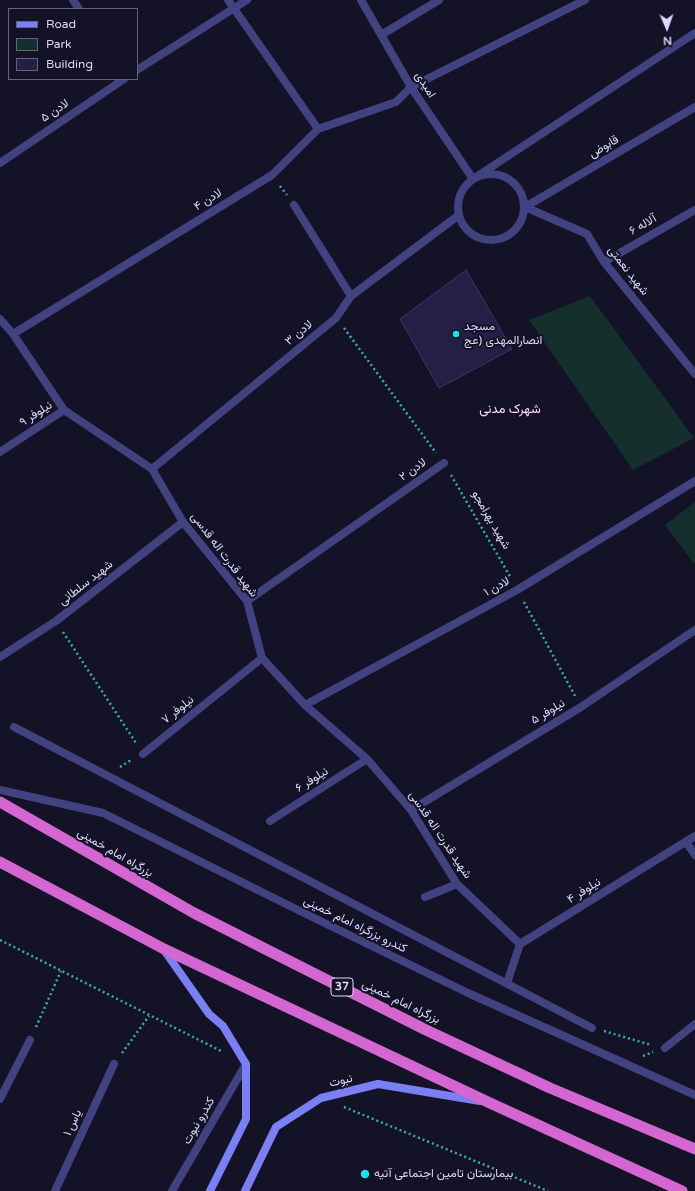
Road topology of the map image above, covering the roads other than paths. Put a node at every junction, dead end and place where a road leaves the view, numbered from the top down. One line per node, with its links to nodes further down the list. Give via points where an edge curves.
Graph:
1 (228, 0): 6 (street)
2 (247, 0): 6 (street)
3 (361, 0): 8 (street, امیدی)
4 (440, 0): 8 (street)
5 (585, 0): 11 (street, لادن ۴)
6 (233, 8): 9 (street); 13 (street)
7 (695, 33): 15 (street)
8 (381, 35): 11 (street, امیدی)
9 (138, 69)
10 (123, 80): 14 (street, لادن ۵)
11 (411, 87): 13 (street, لادن ۴, via 396,102); 15 (street, امیدی)
12 (695, 107): 17 (street, قابوض)
13 (318, 129): 23 (street, لادن ۴, via 272,175)
14 (0, 163)
15 (473, 180): 17 (street, via 482,175 502,176 518,188); 19 (street, via 465,186 460,195)
16 (294, 205): 21 (street)
17 (525, 208): 19 (street, via 518,227 500,239 479,238 463,225); 20 (street, شهید نعمتی, via 587,234)
18 (695, 210): 20 (street, آلاله ۶)
19 (459, 215): 21 (street, لادن ۳)
20 (604, 262): 24 (street, شهید نعمتی)
21 (351, 296): 28 (street, لادن ۳, via 336,318)
22 (0, 319): 23 (street, شهید قدرت اله قدسی)
23 (13, 334): 25 (street, شهید قدرت اله قدسی)
24 (694, 370)
25 (64, 410): 26 (street, نیلوفر ۹); 28 (street, شهید قدرت اله قدسی)
26 (0, 452)
27 (444, 463): 31 (street, لادن ۲)
28 (152, 469): 30 (street, شهید قدرت اله قدسی)
29 (695, 481): 35 (street, لادن ۱, via 518,590)
30 (183, 522): 31 (street, شهید قدرت اله قدسی); 33 (street, شهید سلطانی, via 56,621)
31 (247, 601): 34 (street, شهید قدرت اله قدسی)
32 (695, 630): 41 (street, نیلوفر ۵, via 580,707)
33 (0, 657)
34 (262, 658): 35 (street, شهید قدرت اله قدسی); 37 (street, نیلوفر ۷)
35 (304, 705): 38 (street, شهید قدرت اله قدسی)
36 (14, 727): 51 (street)
37 (143, 754)
38 (367, 759): 41 (street, شهید قدرت اله قدسی); 42 (street, نیلوفر ۶)
39 (0, 790): 58 (street, کندرو بزرگراه امام خمینی, via 103,813 463,990)
40 (0, 802): 61 (highway, بزرگراه امام خمینی / 37, via 194,913 377,1005 550,1088)
41 (411, 810): 47 (street, شهید قدرت اله قدسی)
42 (270, 821)
43 (695, 836): 44 (street, نیلوفر ۴)
44 (686, 842): 45 (street); 49 (street, نیلوفر ۴)
45 (695, 855)
46 (0, 862): 50 (highway)
47 (457, 884): 48 (street); 49 (street, شهید قدرت اله قدسی)
48 (425, 897)
49 (520, 944): 51 (street)
50 (164, 950): 57 (main road, via 209,1014 223,1026); 60 (highway)
51 (508, 983): 53 (street)
52 (695, 1024): 55 (street)
53 (592, 1028)
54 (30, 1040): 59 (street)
55 (665, 1048)
56 (114, 1064): 62 (street, یاس ۱)
57 (246, 1064): 63 (street, کندرو نبوت); 64 (main road, via 246,1119)
58 (695, 1095)
59 (1, 1096)
60 (490, 1103): 65 (main road, نبوت, via 378,1084 321,1098 276,1127); 66 (highway)
61 (695, 1149)
62 (55, 1191)
63 (172, 1191)
64 (210, 1191)
65 (245, 1191)
66 (682, 1191)

